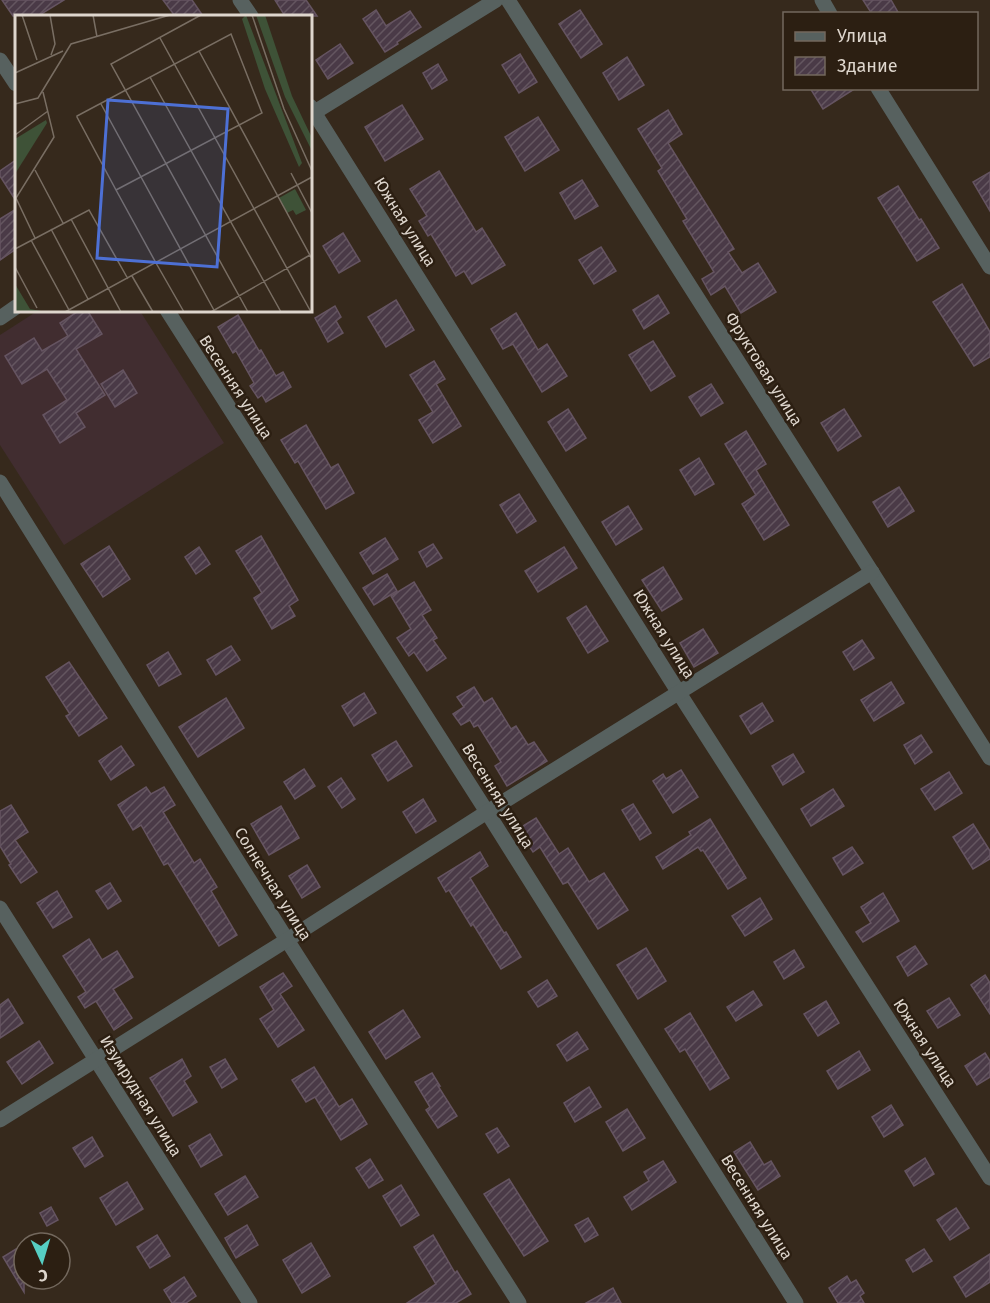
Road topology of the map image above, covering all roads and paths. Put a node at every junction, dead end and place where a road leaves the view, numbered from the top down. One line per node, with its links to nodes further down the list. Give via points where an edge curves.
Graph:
1 (240, 0): 4 (street)
2 (496, 0): 8 (street)
3 (508, 0): 14 (street, Фруктовая улица)
4 (250, 15)
5 (0, 60): 6 (street)
6 (15, 82)
7 (879, 90): 9 (street)
8 (312, 111): 15 (street, Южная улица)
9 (990, 267)
10 (15, 308): 12 (street)
11 (167, 312): 17 (street, Весенняя улица)
12 (0, 318)
13 (0, 482): 19 (street, Солнечная улица)
14 (872, 572): 15 (street); 16 (street, Фруктовая улица)
15 (679, 693): 17 (street); 22 (street, Южная улица)
16 (990, 758)
17 (487, 812): 19 (street); 25 (street, Весенняя улица)
18 (0, 908): 20 (street, Изумрудная улица)
19 (287, 940): 20 (street); 24 (street, Солнечная улица)
20 (96, 1059): 21 (street); 23 (street, Изумрудная улица)
21 (0, 1120)
22 (990, 1178)
23 (250, 1303)
24 (519, 1303)
25 (796, 1303)

